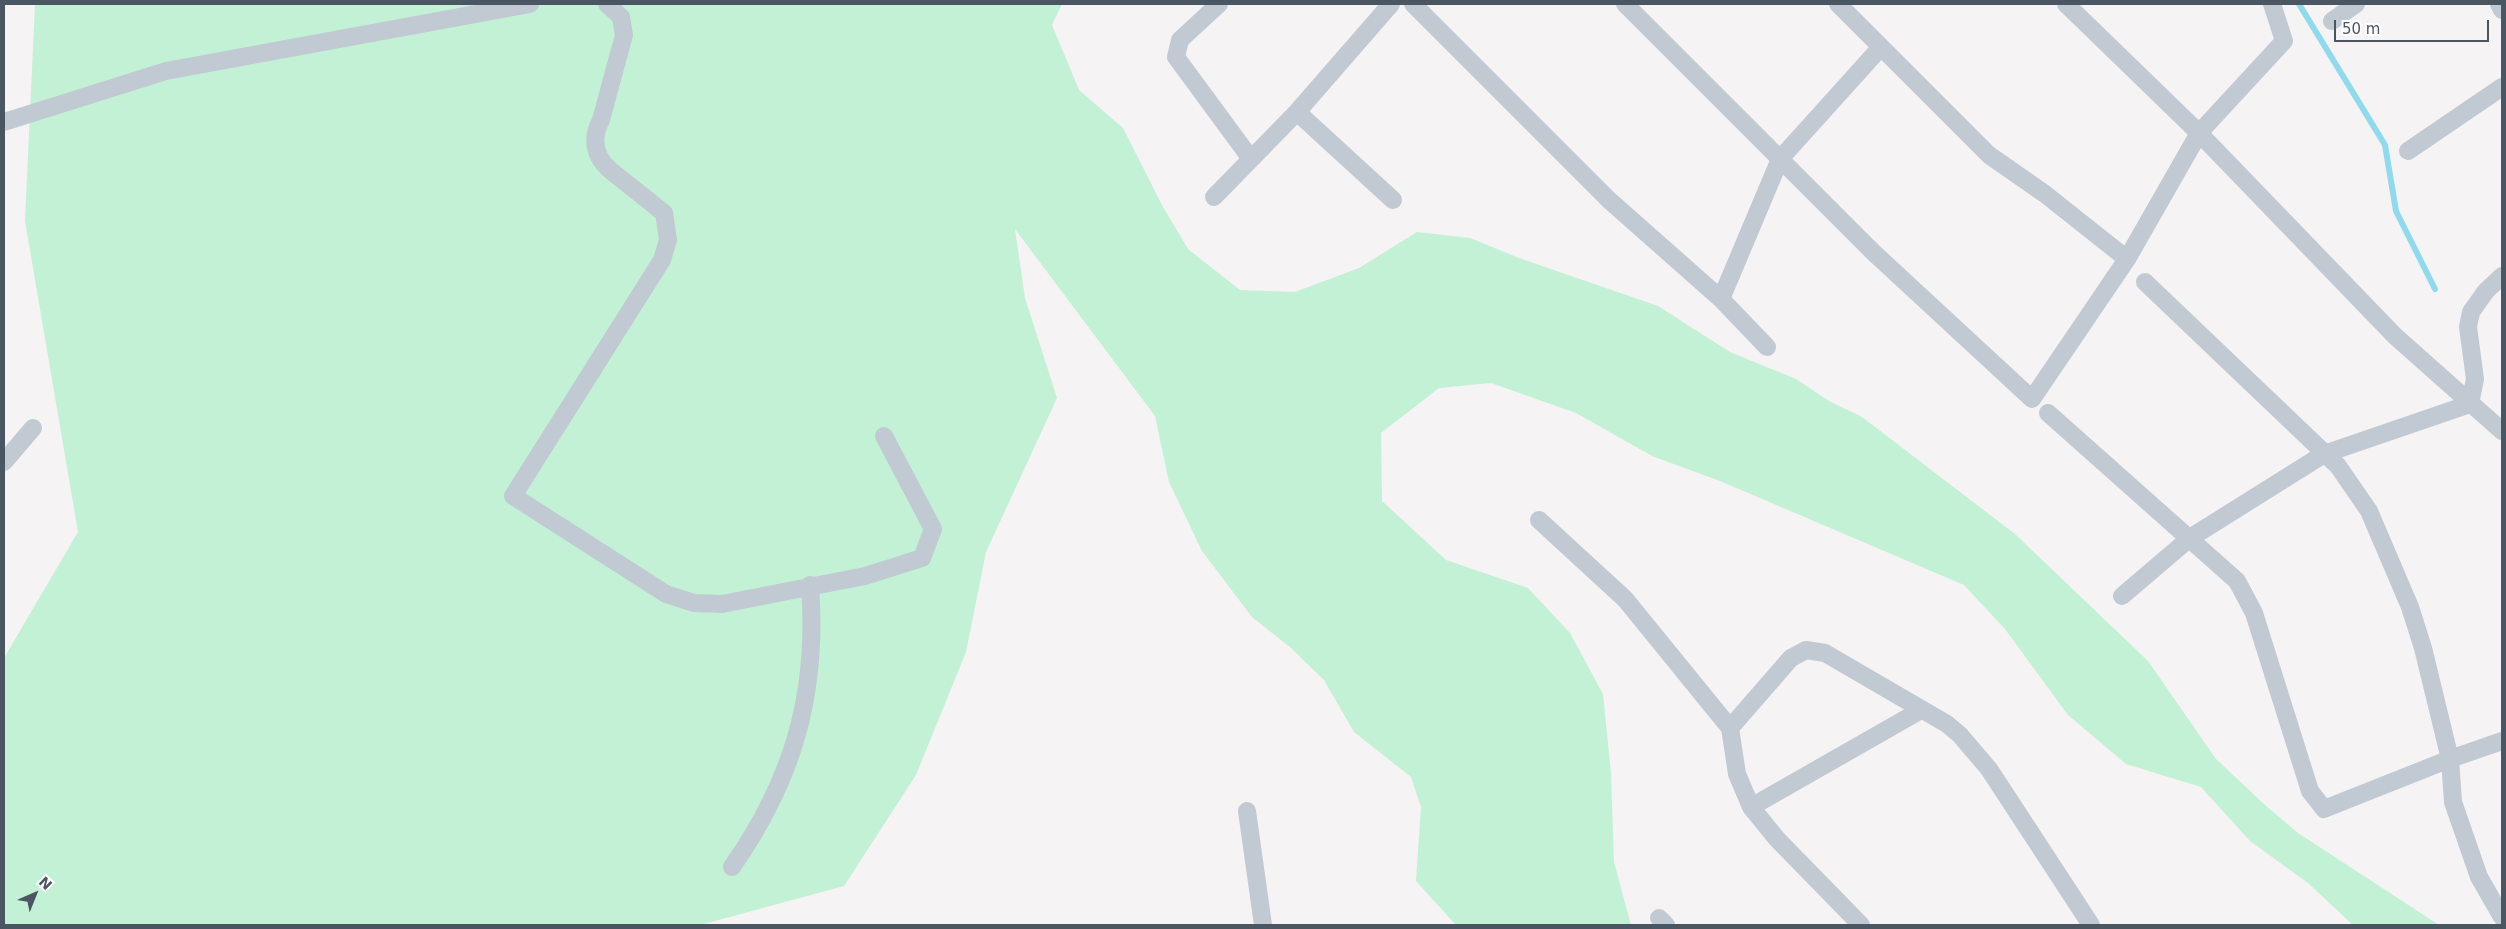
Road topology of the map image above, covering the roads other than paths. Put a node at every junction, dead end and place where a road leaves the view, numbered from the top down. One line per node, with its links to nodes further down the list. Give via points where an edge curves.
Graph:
1 (530, 4): 17 (street, via 166,71)
2 (607, 4): 38 (street, via 621,17 624,34 597,128 595,146 602,163 664,213 668,240 662,260 514,496 680,600 722,604)
3 (1218, 4): 20 (street, via 1180,40 1176,58)
4 (1391, 4): 16 (street)
5 (1412, 4): 27 (street, via 1609,200)
6 (1625, 4): 21 (street)
7 (1838, 4): 14 (street)
8 (2066, 4): 18 (street)
9 (2272, 4): 18 (street, via 2284,41)
10 (2356, 4): 13 (street)
11 (2500, 4): 12 (street)
12 (2502, 10)
13 (2332, 22)
14 (1881, 47): 21 (street); 24 (street, via 1989,155 2046,194)
15 (2502, 87): 19 (street)
16 (1297, 112): 20 (street); 23 (street)
17 (4, 122)
18 (2199, 133): 24 (street); 29 (street, via 2396,336)
19 (2408, 151)
20 (1251, 159): 22 (street)
21 (1780, 159): 24 (street, via 1873,252 2032,399); 27 (street)
22 (1214, 197)
23 (1393, 200)
24 (2127, 259)
25 (2502, 276): 29 (street, via 2486,291 2472,312 2468,327 2475,379)
26 (2145, 282): 34 (street)
27 (1721, 299): 28 (street)
28 (1767, 347)
29 (2470, 404): 32 (street); 34 (street)
30 (2048, 413): 37 (street)
31 (33, 428): 35 (street)
32 (2502, 432)
33 (884, 436): 38 (street, via 933,529 922,558 865,576)
34 (2324, 454): 37 (street); 43 (street, via 2357,491 2410,607)
35 (4, 462)
36 (1539, 520): 41 (street, via 1625,599)
37 (2190, 538): 39 (street); 43 (street, via 2232,576 2250,602 2310,791 2324,809)
38 (810, 585): 46 (street, via 812,656 801,725 779,788 762,822)
39 (2122, 596)
40 (1921, 710): 41 (street, via 1825,653 1806,650 1791,658); 44 (street); 50 (street, via 1960,734 1989,769)
41 (1730, 728): 44 (street, via 1737,774)
42 (2502, 741): 43 (street)
43 (2450, 759): 47 (street, via 2453,802 2480,877)
44 (1751, 807): 49 (street, via 1777,839)
45 (1247, 811): 48 (street)
46 (732, 867)
47 (2502, 917)
48 (1263, 925)
49 (1861, 925)
50 (2091, 925)

